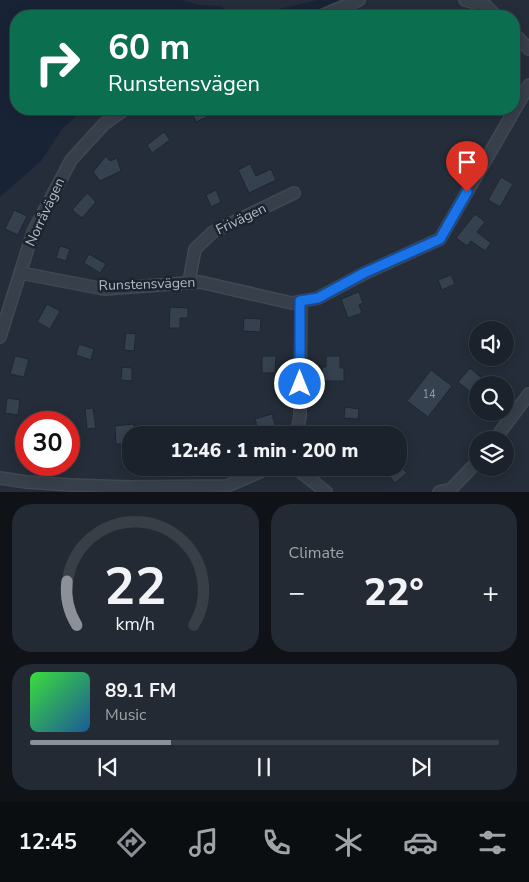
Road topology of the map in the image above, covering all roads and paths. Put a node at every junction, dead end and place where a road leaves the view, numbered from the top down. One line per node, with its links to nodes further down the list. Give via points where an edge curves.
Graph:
1 (360, 0): 3 (street)
2 (465, 0): 4 (street)
3 (336, 10)
4 (490, 10)
5 (520, 40): 6 (street)
6 (529, 49)
7 (529, 85): 8 (street, Runstensvägen)
8 (520, 101)
9 (117, 115): 12 (street, Norråvägen, via 70,160 33,232)
10 (512, 115): 14 (street, Runstensvägen, via 440,239 318,298)
11 (294, 193): 13 (street, Frivägen, via 213,232 195,249)
12 (21, 273): 13 (street, Runstensvägen, via 104,289); 15 (street, Norråvägen)
13 (189, 282): 14 (street, Runstensvägen, via 292,303)
14 (300, 301): 17 (street)
15 (0, 337)
16 (529, 394): 18 (street)
17 (298, 426)
18 (501, 431)
19 (469, 470): 24 (street, via 451,489)
20 (250, 476): 22 (street, via 227,486 129,487)
21 (306, 476): 23 (street)
22 (0, 478)
23 (326, 492)
24 (439, 492)

